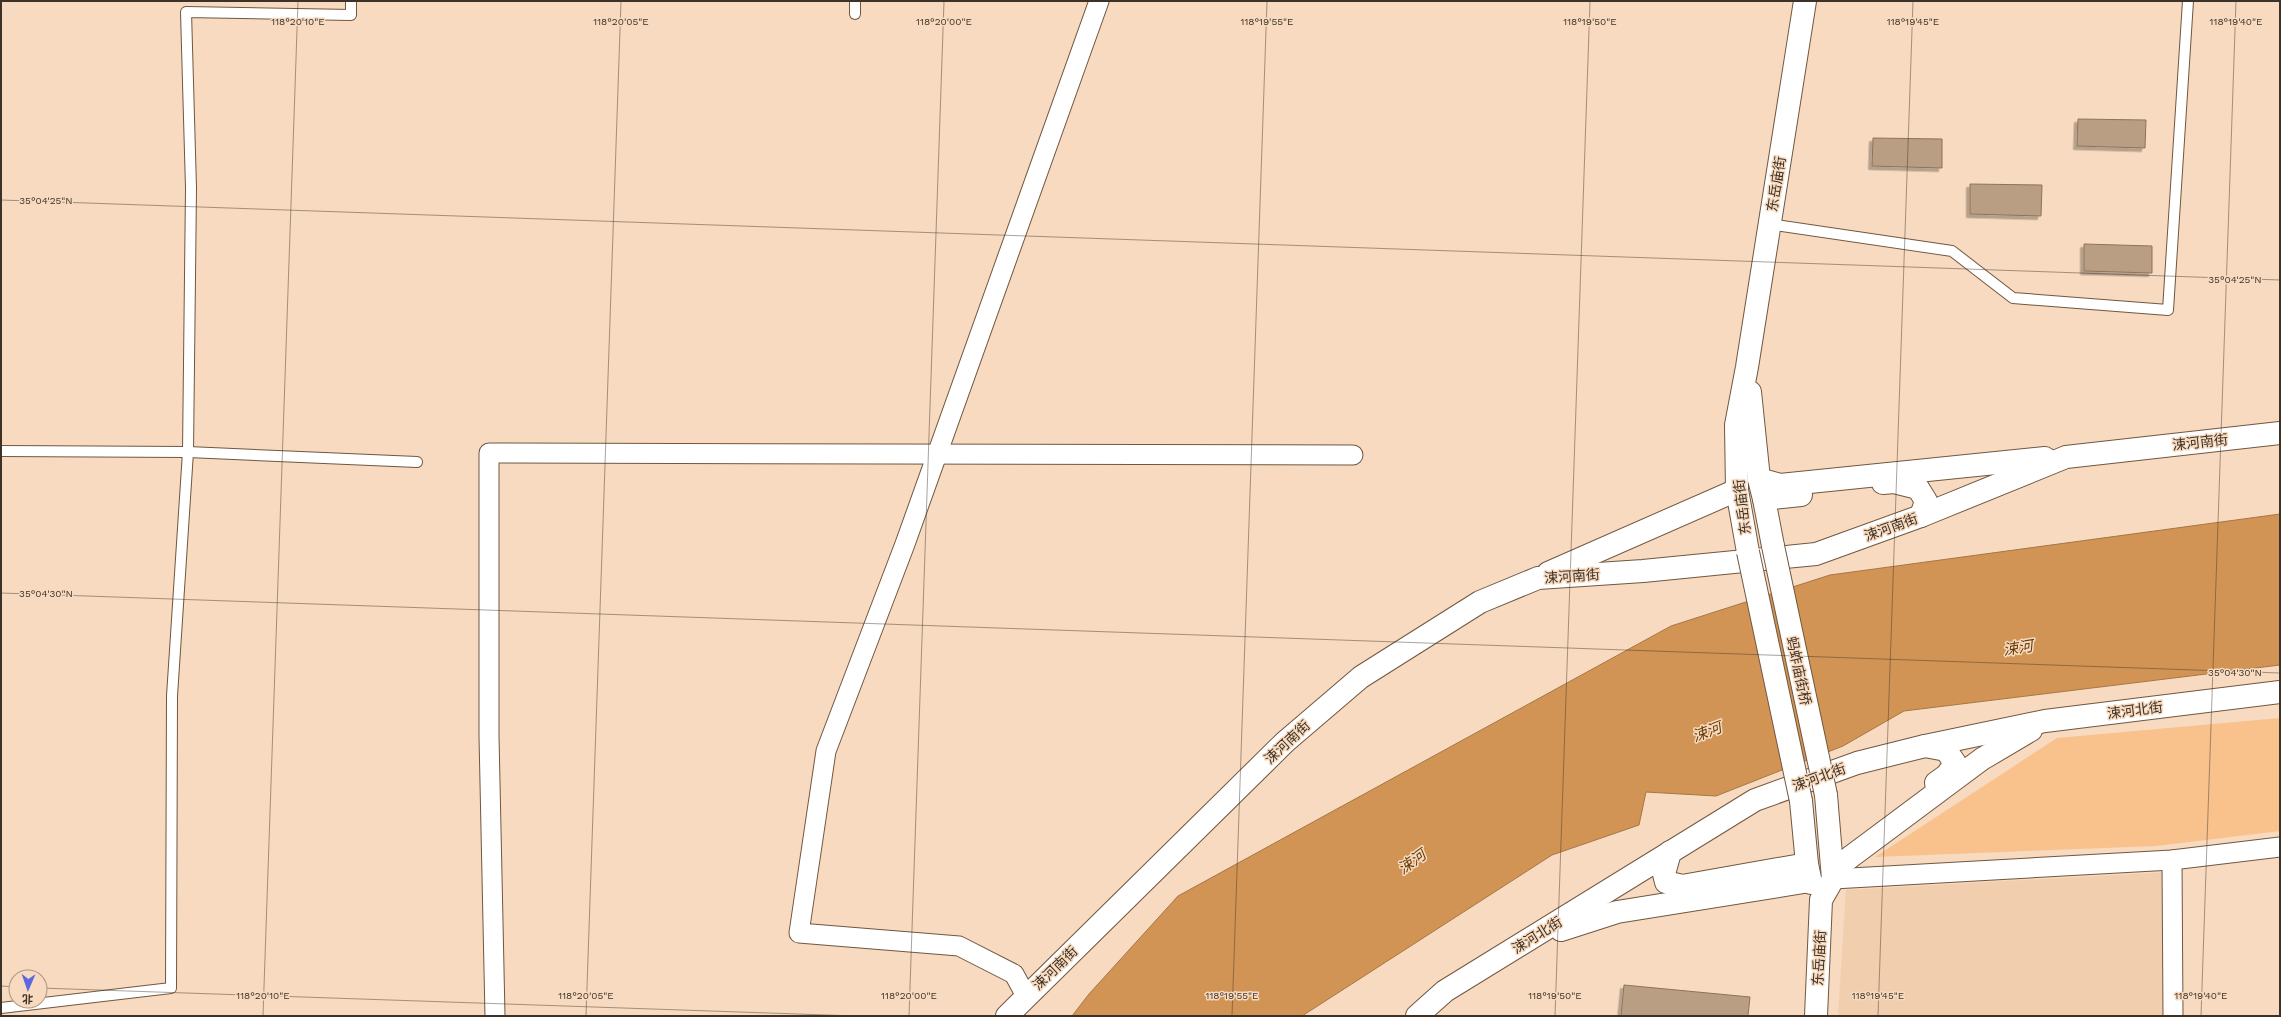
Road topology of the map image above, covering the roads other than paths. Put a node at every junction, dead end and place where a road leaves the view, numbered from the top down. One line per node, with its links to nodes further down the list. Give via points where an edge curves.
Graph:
1 (352, 1): 11 (lane, via 351,15 186,12 190,188)
2 (855, 1): 6 (lane)
3 (1099, 1): 12 (street)
4 (1805, 1): 7 (main road, 东岳庙街)
5 (2188, 1): 7 (lane, via 2168,310 2013,298 1952,251)
6 (855, 14)
7 (1769, 224): 8 (main road, 东岳庙街)
8 (1747, 366): 16 (main road, 东岳庙街); 17 (main road, 东岳庙街, via 1736,425)
9 (2280, 433): 14 (main road, 涑河南街)
10 (1, 452): 11 (lane)
11 (188, 452): 15 (lane); 33 (lane, via 172,696 171,988)
12 (938, 454): 13 (street); 32 (street, via 826,751 799,933 959,946 1014,974); 34 (street, via 489,453 489,736)
13 (1353, 455)
14 (2066, 457): 16 (main road, via 1780,485); 18 (main road, 涑河南街)
15 (417, 462)
16 (1762, 489): 18 (main road, via 1894,482 1918,488 1926,501); 19 (main road, 东岳庙街)
17 (1739, 498): 20 (main road, via 1726,508 1633,545 1631,558); 21 (main road); 29 (main road, 东岳庙街, bridge, via 1748,552 1801,801)
18 (1921, 516): 20 (main road, 涑河南街, via 1816,554)
19 (1773, 546): 28 (main road, 蚂蚱庙街桥, bridge, via 1826,795)
20 (1643, 571): 21 (main road, 涑河南街, via 1538,578)
21 (1480, 602): 32 (main road, 涑河南街, via 1360,677 1297,732)
22 (2280, 692): 23 (main road, 涑河北街)
23 (2045, 721): 24 (main road, 涑河北街); 28 (main road, via 1982,759)
24 (1925, 746): 26 (main road, 涑河北街, via 1857,763 1755,800); 28 (main road, via 1946,750 1954,763 1947,776)
25 (2280, 847): 27 (street)
26 (1670, 852): 29 (main road, via 1664,874 1666,882 1682,886); 31 (main road, 涑河北街)
27 (2172, 860): 28 (street); 38 (street)
28 (1833, 867): 30 (main road, 东岳庙街)
29 (1808, 872): 30 (main road); 31 (main road, via 1617,912)
30 (1821, 900): 37 (main road, 东岳庙街)
31 (1529, 940): 36 (main road, 涑河北街, via 1445,991)
32 (1026, 996): 35 (main road, 涑河南街)
33 (1, 1008)
34 (495, 1016)
35 (1007, 1016)
36 (1416, 1016)
37 (1816, 1016)
38 (2173, 1016)

